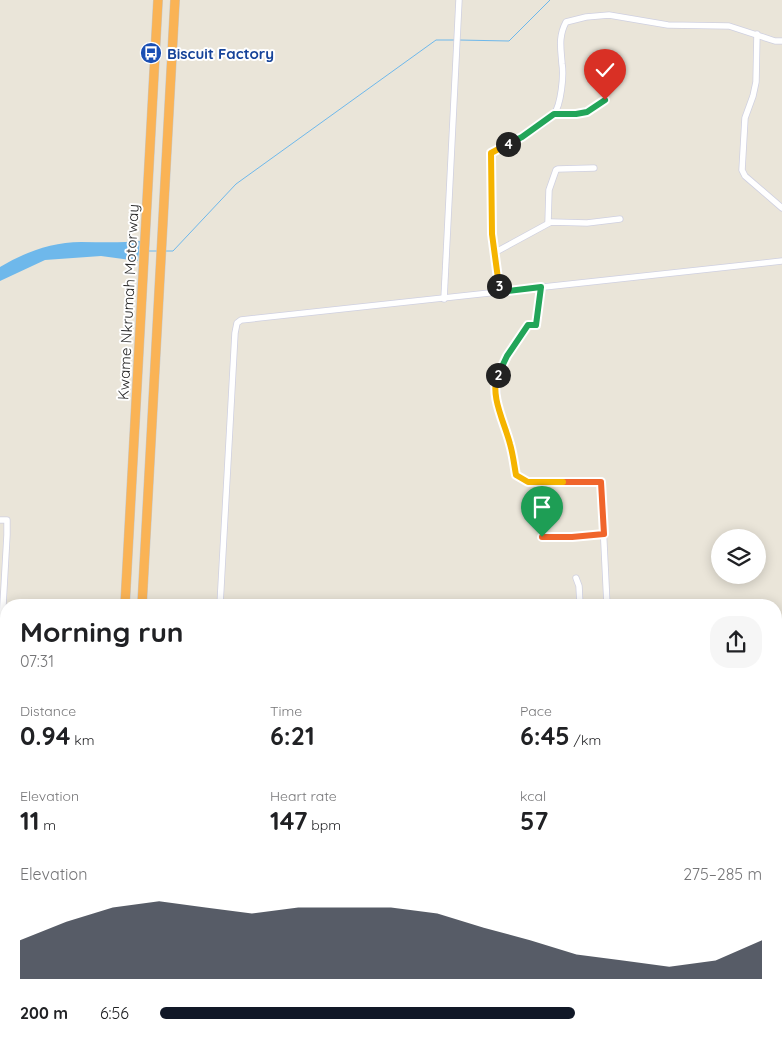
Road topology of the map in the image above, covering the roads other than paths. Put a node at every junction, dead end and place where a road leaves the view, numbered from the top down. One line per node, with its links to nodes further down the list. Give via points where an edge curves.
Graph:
1 (158, 0): 23 (highway, Kwame Nkrumah Motorway)
2 (175, 0): 24 (highway, Kwame Nkrumah Motorway)
3 (459, 0): 17 (street)
4 (756, 34): 5 (street); 8 (street, via 729,26 668,26 609,16 566,22 561,30 563,68); 10 (street, via 756,82 745,118 742,170 752,183)
5 (779, 41): 6 (street)
6 (782, 47)
7 (605, 100): 8 (street, via 587,112)
8 (554, 114): 13 (street, via 522,137 491,153)
9 (594, 168): 12 (street, via 556,170 549,190)
10 (782, 208)
11 (620, 219): 12 (street)
12 (548, 223): 13 (street)
13 (494, 253): 16 (street)
14 (782, 261): 15 (street)
15 (541, 287): 16 (street); 19 (street, via 536,325 528,325 507,356 496,380 498,408 510,443 516,475 528,482 601,482)
16 (499, 292): 17 (street)
17 (444, 299): 25 (street, via 245,319 238,323)
18 (0, 520): 22 (street, via 7,520)
19 (604, 534): 20 (street); 27 (street)
20 (542, 537)
21 (576, 578): 26 (street)
22 (3, 599)
23 (125, 599)
24 (142, 599)
25 (220, 599)
26 (580, 599)
27 (607, 599)

